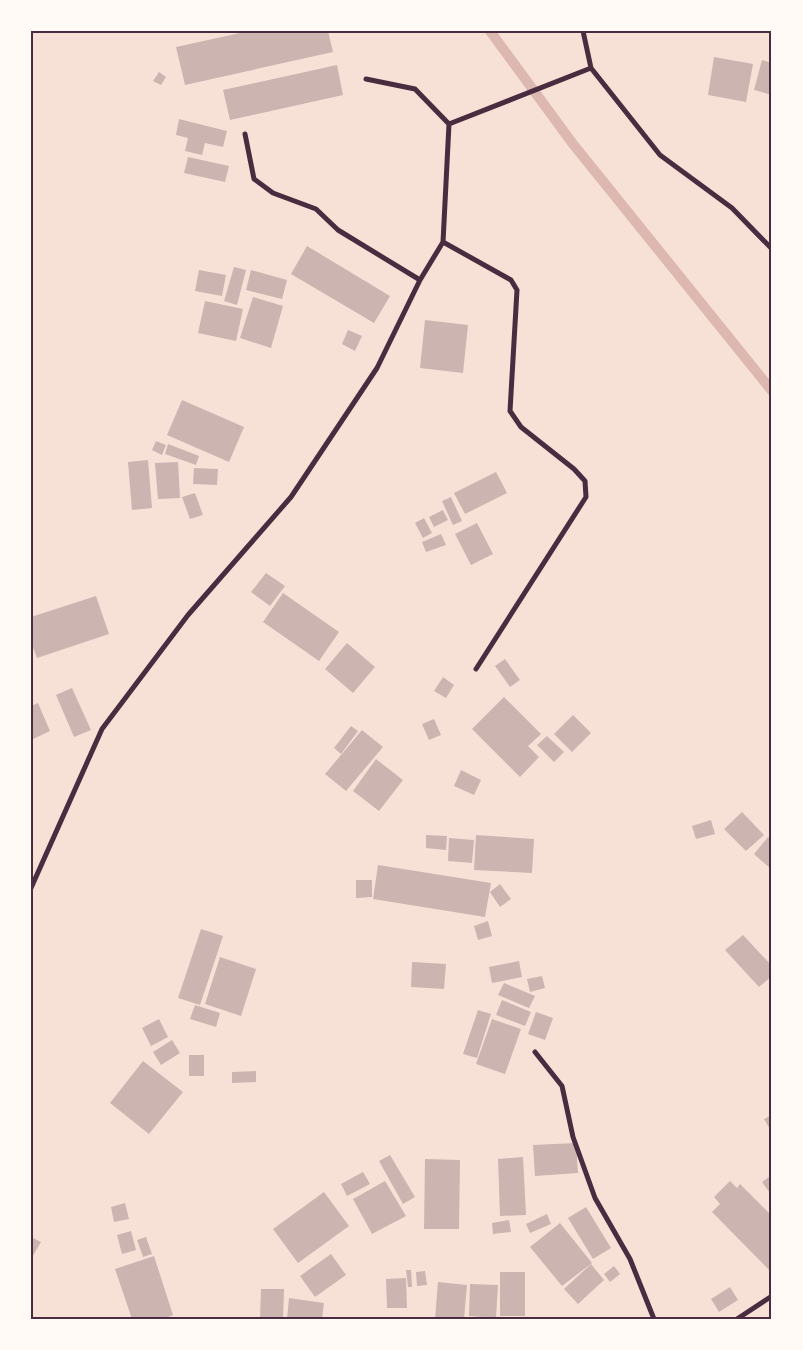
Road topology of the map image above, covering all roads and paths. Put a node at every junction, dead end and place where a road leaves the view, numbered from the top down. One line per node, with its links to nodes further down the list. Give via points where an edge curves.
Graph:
1 (583, 31): 2 (street)
2 (591, 68): 4 (street); 7 (street, via 660,155 732,208)
3 (366, 79): 4 (street, via 415,89)
4 (448, 124): 6 (street)
5 (245, 134): 8 (street, via 254,179 273,193 316,209 338,230)
6 (443, 242): 8 (street); 9 (street, via 511,280 517,290 510,411 521,427 585,481 586,497)
7 (772, 248)
8 (420, 280): 10 (street, via 377,368 291,497 188,615 102,729)
9 (476, 668)
10 (31, 888)
11 (535, 1052): 13 (street, via 562,1086 573,1137 595,1198 630,1259)
12 (772, 1296): 14 (street)
13 (654, 1319)
14 (736, 1319)

